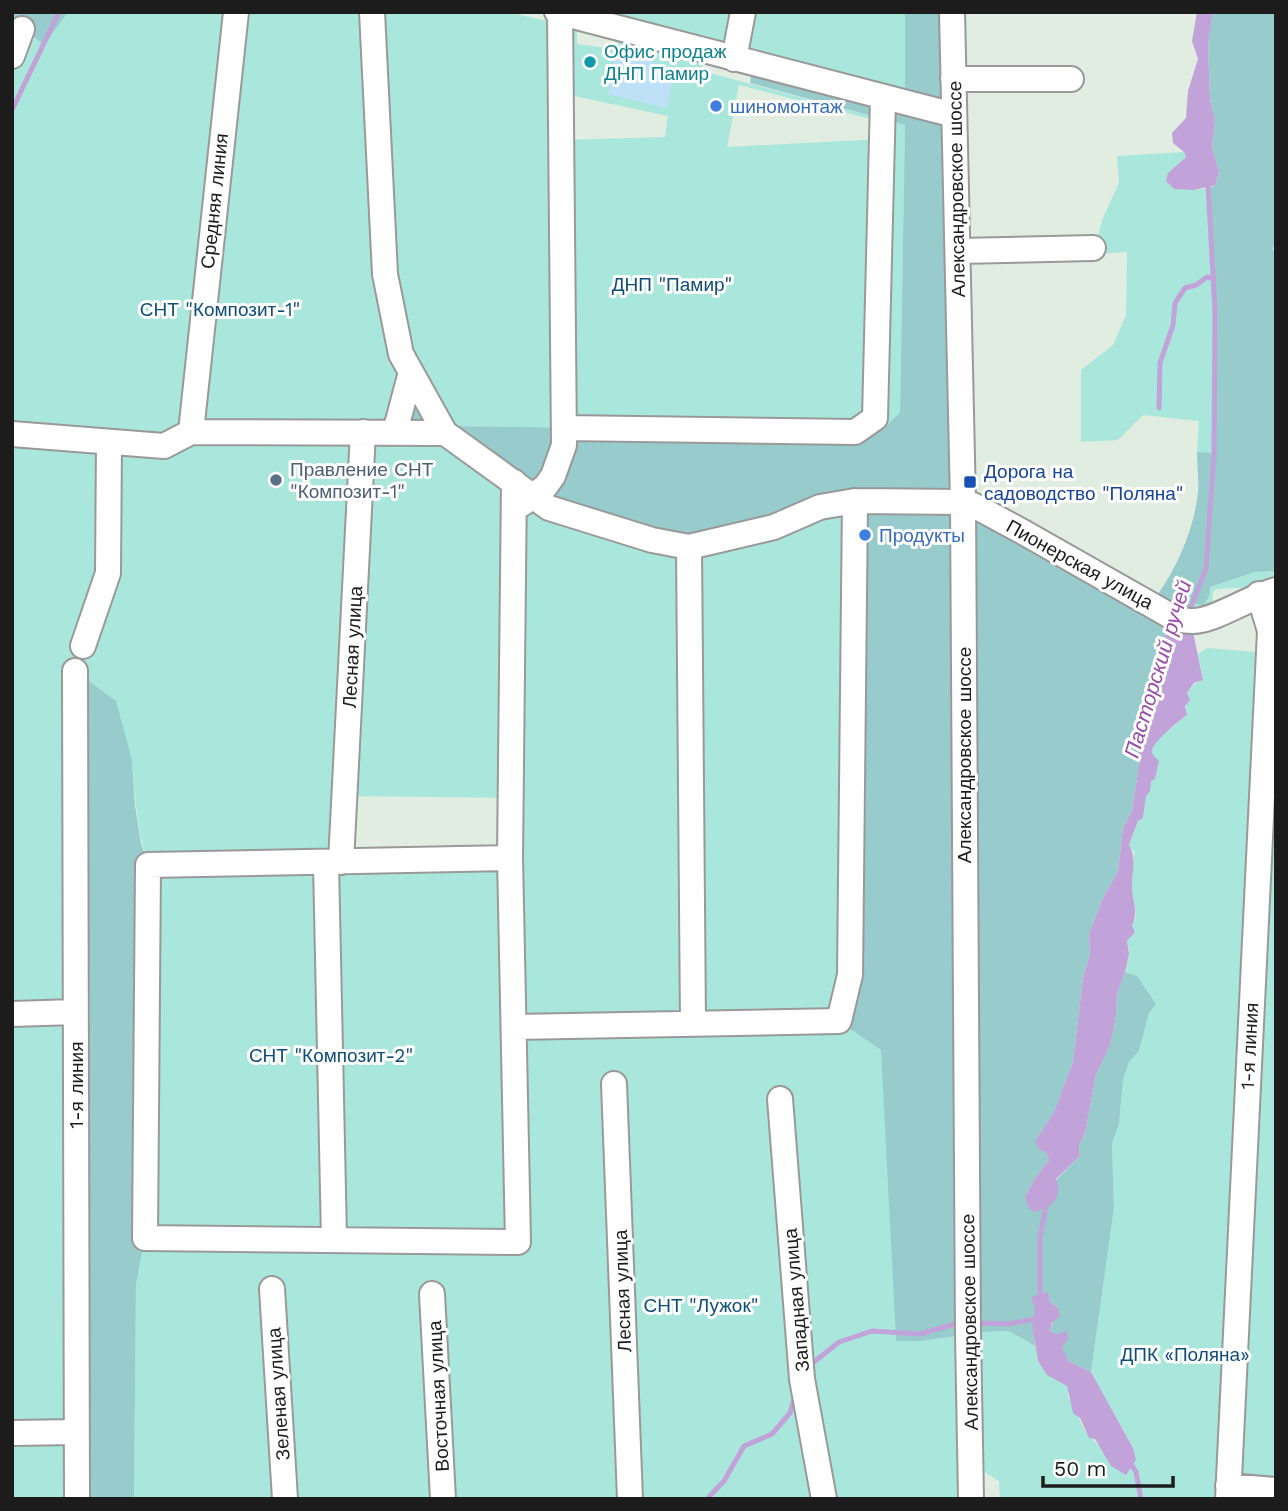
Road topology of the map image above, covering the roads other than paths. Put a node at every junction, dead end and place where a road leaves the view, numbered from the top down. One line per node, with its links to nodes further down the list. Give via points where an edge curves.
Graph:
1 (236, 12): 17 (street, Средняя линия)
2 (372, 12): 15 (street, via 385,274 401,354)
3 (743, 12): 8 (street)
4 (952, 12): 9 (street, Александровское шоссе)
5 (558, 13): 8 (street); 16 (street)
6 (22, 29): 7 (street)
7 (12, 56)
8 (734, 59): 11 (street)
9 (953, 79): 10 (street); 12 (street, Александровское шоссе)
10 (1071, 79)
11 (883, 98): 12 (street); 16 (street, via 875,418 855,432)
12 (954, 115): 14 (street, Александровское шоссе)
13 (1093, 248): 14 (street)
14 (958, 251): 25 (street, Александровское шоссе)
15 (411, 372): 19 (street); 20 (street)
16 (565, 428): 23 (street, via 554,477 545,487)
17 (191, 432): 18 (street); 22 (street, via 164,446)
18 (363, 432): 19 (street); 31 (street, Лесная улица)
19 (394, 432): 20 (street)
20 (445, 433): 23 (street)
21 (12, 434): 22 (street)
22 (109, 443): 28 (street, via 108,573)
23 (520, 496): 26 (street, via 652,540); 30 (street)
24 (855, 501): 25 (street); 26 (street, via 820,507 774,527); 34 (street, via 850,975 839,1021)
25 (962, 502): 27 (street, Пионерская улица, via 1185,620 1212,616); 50 (street, Александровское шоссе)
26 (690, 547): 34 (street)
27 (1268, 592): 44 (street, 1-я линия, via 1270,631)
28 (83, 646)
29 (75, 671): 32 (street, 1-я линия)
30 (510, 858): 31 (street); 35 (street)
31 (334, 862): 38 (street, Лесная улица); 38 (street, via 148,865 145,1238)
32 (75, 1012): 33 (street); 41 (street, 1-я линия)
33 (12, 1014)
34 (693, 1023): 35 (street)
35 (514, 1027): 38 (street, via 518,1242)
36 (614, 1084): 48 (street, Лесная улица)
37 (780, 1099): 49 (street, Западная улица, via 802,1379)
38 (334, 1238)
39 (272, 1289): 46 (street, Зеленая улица)
40 (432, 1294): 47 (street, Восточная улица)
41 (76, 1432): 42 (street); 45 (street, 1-я линия)
42 (12, 1433)
43 (1276, 1490): 44 (street)
44 (1228, 1493)
45 (77, 1499)
46 (285, 1499)
47 (443, 1499)
48 (630, 1499)
49 (824, 1499)
50 (971, 1499)

